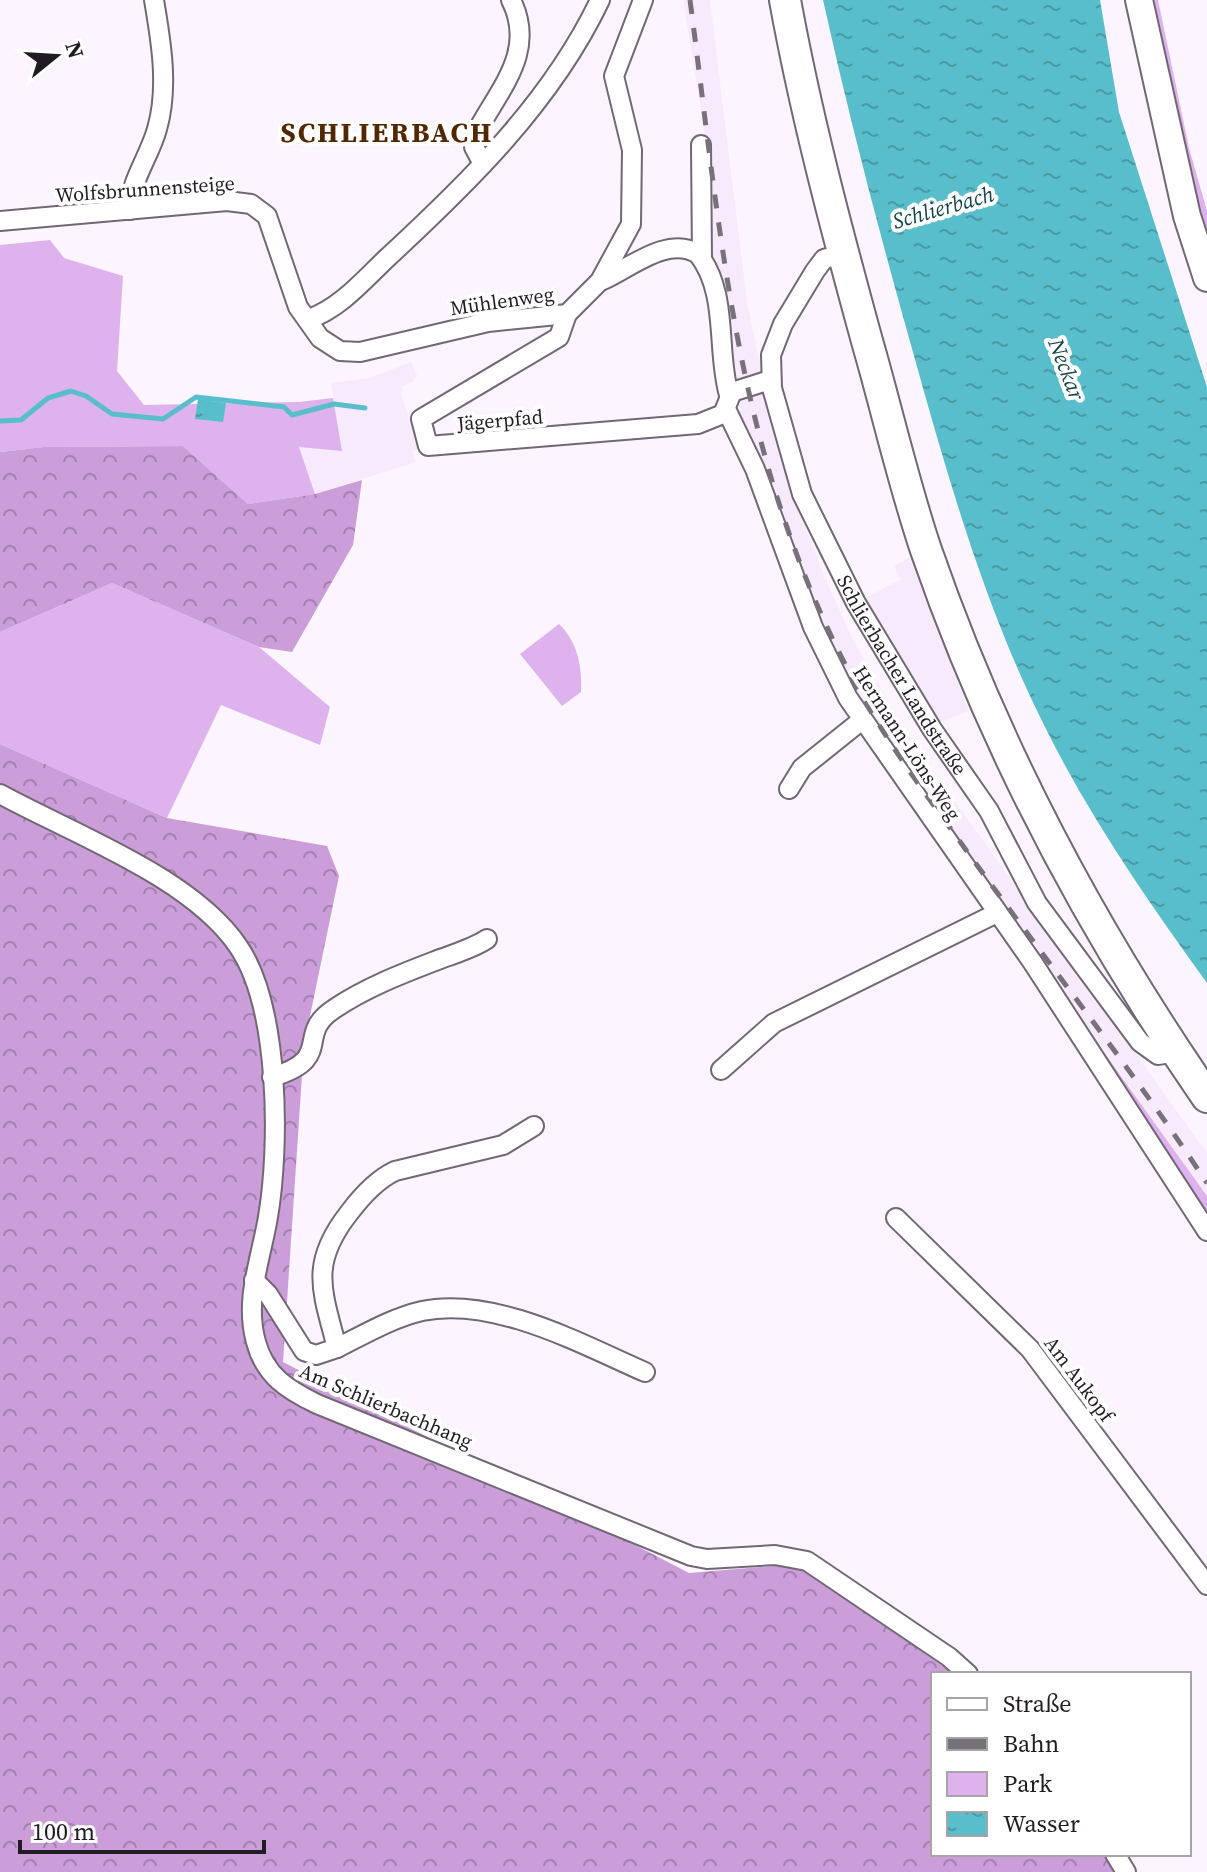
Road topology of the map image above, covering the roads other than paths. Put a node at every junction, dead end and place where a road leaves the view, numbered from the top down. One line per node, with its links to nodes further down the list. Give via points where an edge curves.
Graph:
1 (154, 0): 9 (street, via 163,100 151,146 131,189)
2 (511, 0): 8 (street, via 519,24 519,56 476,133 474,147)
3 (600, 0): 8 (street, via 551,82)
4 (643, 0): 14 (street, Mühlenweg, via 614,76 631,141 631,224)
5 (785, 0): 11 (main road, Schlierbacher Landstraße)
6 (1139, 0): 13 (main road, via 1187,216)
7 (701, 145): 12 (street, Hermann-Löns-Weg)
8 (483, 164): 16 (street, via 366,278 330,309)
9 (130, 210): 10 (street, Wolfsbrunnensteige); 16 (street, Wolfsbrunnensteige, via 227,201 251,204 272,225 295,301)
10 (0, 221)
11 (843, 254): 17 (street, Schlierbacher Landstraße, via 824,259 793,305 773,346); 24 (main road, Schlierbacher Landstraße, via 926,550 999,733)
12 (702, 259): 14 (street, via 689,250 667,251); 18 (street, Hermann-Löns-Weg, via 715,290)
13 (1207, 278)
14 (603, 280): 15 (street, Mühlenweg)
15 (567, 314): 16 (street, Mühlenweg, via 462,327 360,352 340,351 325,343); 18 (street, Jägerpfad, via 559,337 421,419 428,446 698,424 719,417)
16 (309, 319)
17 (770, 380): 18 (street, Jägerpfad); 24 (street, Schlierbacher Landstraße, via 802,494 856,603 989,811 1037,903 1135,1037 1152,1052)
18 (727, 402): 19 (street, Hermann-Löns-Weg, via 813,627)
19 (862, 720): 20 (street, via 802,768); 22 (street, Hermann-Löns-Weg)
20 (789, 789)
21 (0, 794): 26 (street, Am Schlierbachhang, via 176,888 220,924 258,987)
22 (997, 913): 25 (street, via 774,1023); 30 (street, Hermann-Löns-Weg)
23 (487, 939): 26 (street, via 391,978 335,1008 316,1025 307,1061)
24 (1171, 1054): 27 (main road, Schlierbacher Landstraße)
25 (721, 1070)
26 (272, 1077): 31 (street, Am Schlierbachhang, via 277,1120 270,1202)
27 (1207, 1097)
28 (534, 1126): 32 (street, via 503,1145 395,1171 353,1207 331,1237 321,1264)
29 (896, 1218): 34 (street, Am Aukopf, via 1030,1349)
30 (1207, 1231)
31 (254, 1280): 32 (street, via 304,1351 316,1355); 35 (street, Am Schlierbachhang, via 256,1343 286,1389 691,1556 775,1555 807,1561)
32 (337, 1348): 33 (street, via 403,1317 456,1308 549,1330)
33 (645, 1372)
34 (1207, 1585)
35 (966, 1672)

